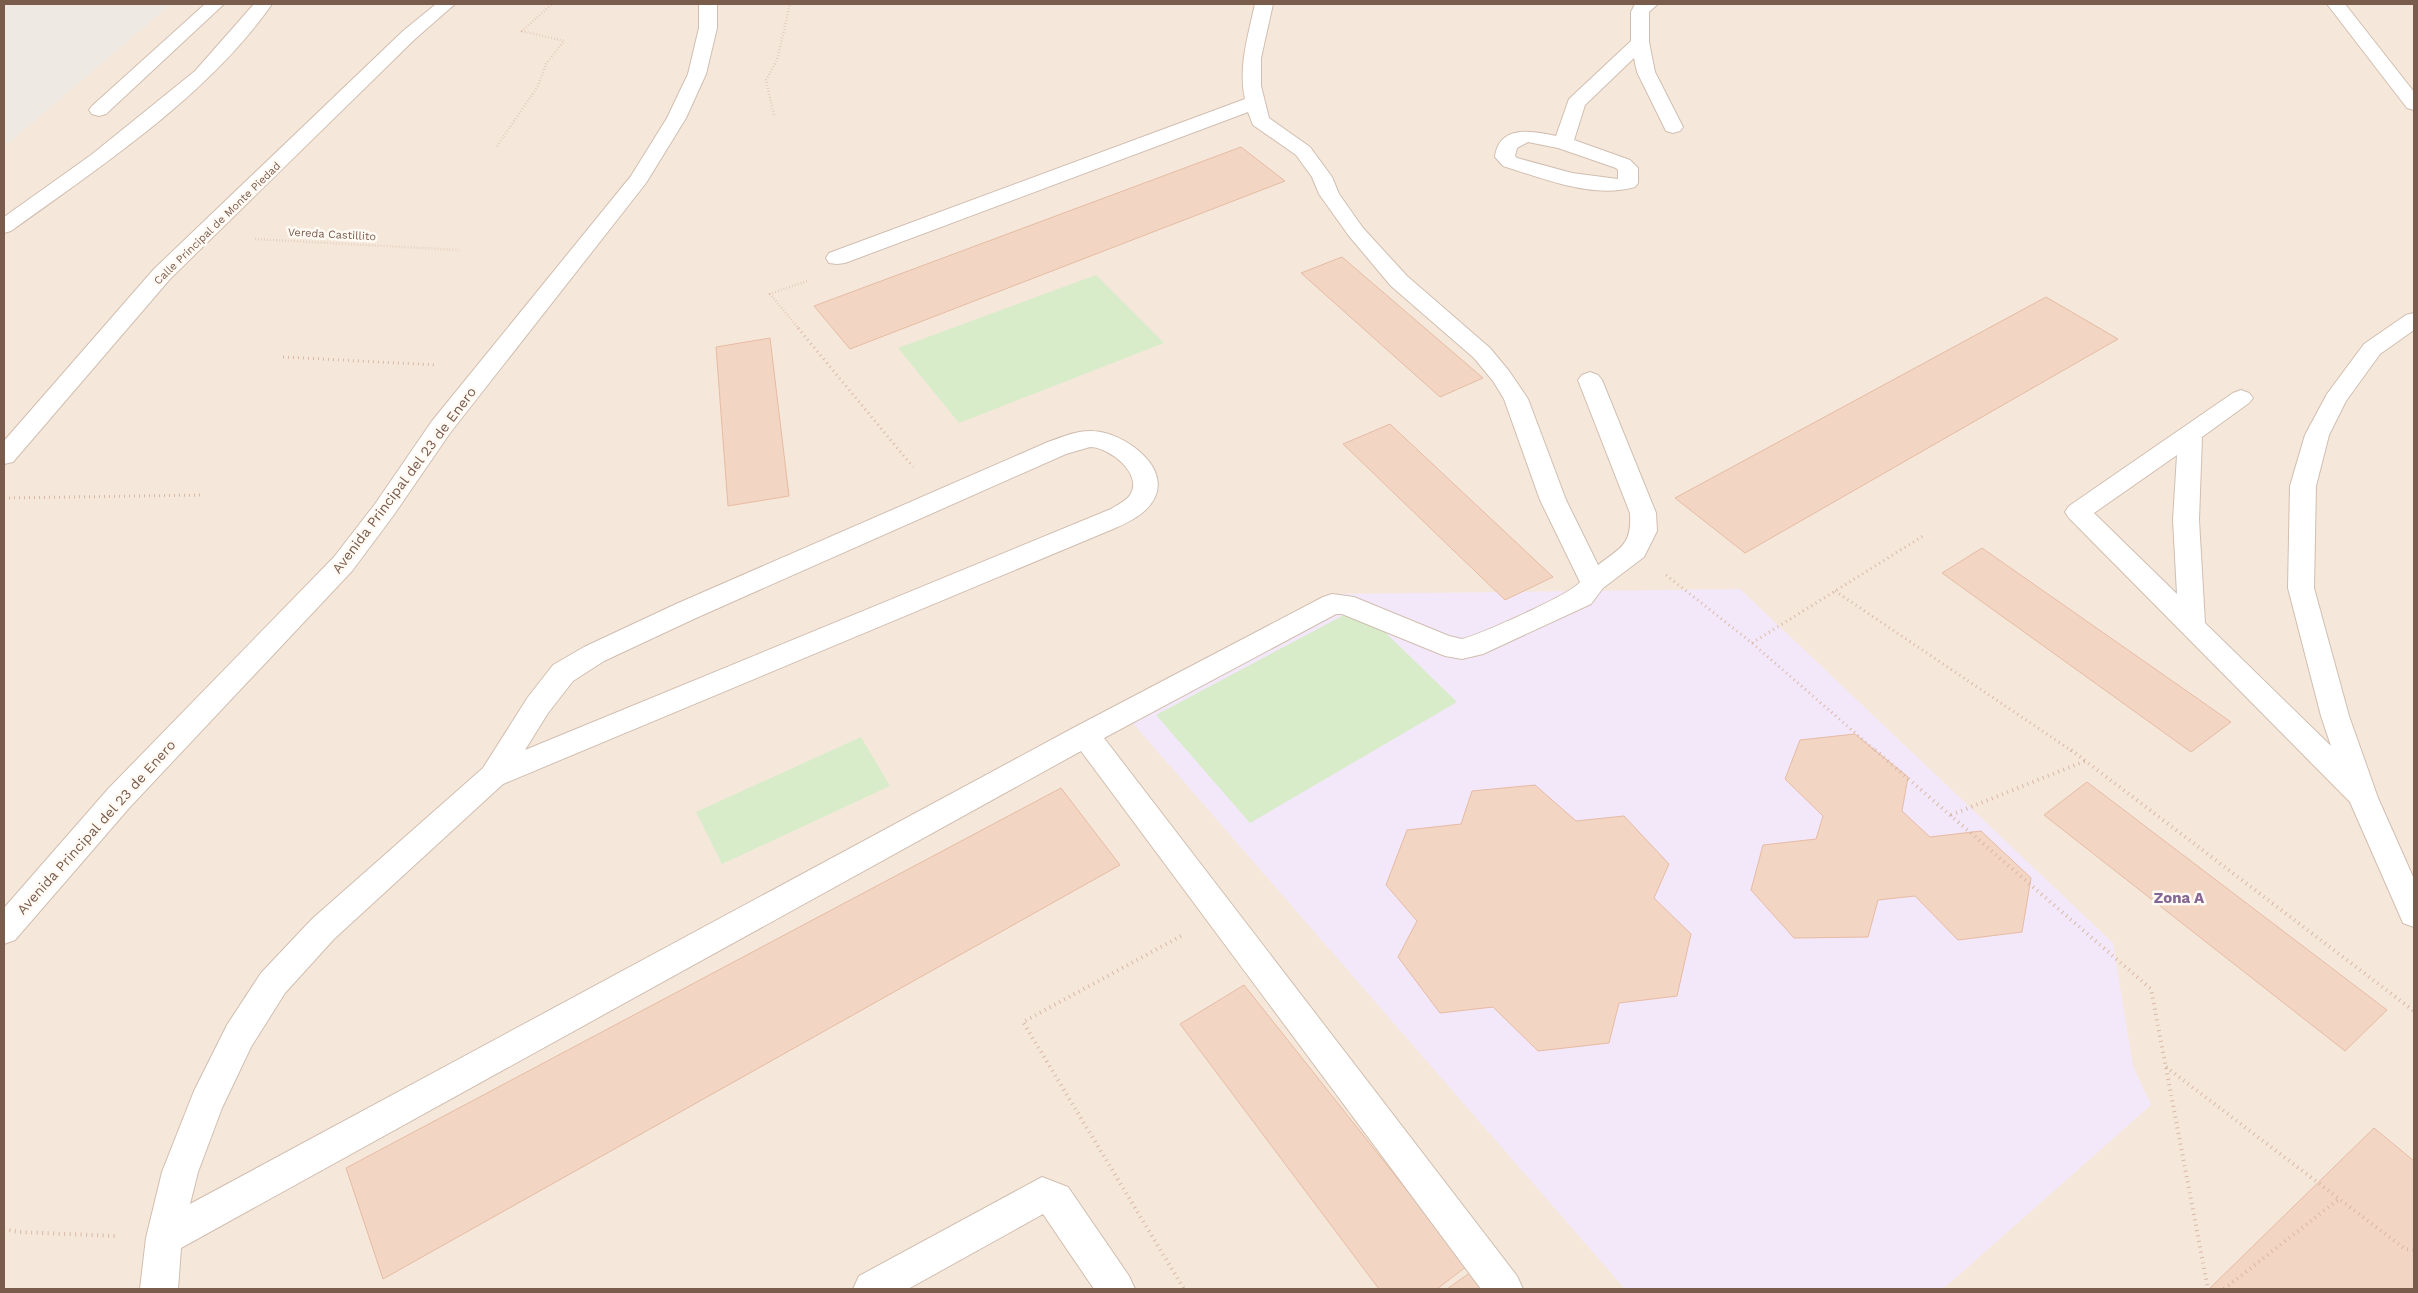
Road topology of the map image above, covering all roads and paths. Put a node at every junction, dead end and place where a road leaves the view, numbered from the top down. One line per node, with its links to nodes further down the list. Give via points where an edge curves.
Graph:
1 (215, 4): 13 (street)
2 (263, 4): 18 (street, via 202,75 98,160)
3 (446, 4): 19 (street, Calle Principal de Monte Piedad, via 409,35)
4 (552, 4): 17 (path, via 522,31 564,41 546,64 538,86)
5 (708, 4): 25 (street, Avenida Principal del 23 de Enero, via 706,43 700,66 660,145 639,179)
6 (790, 4): 14 (path, via 777,60 766,80)
7 (1264, 4): 11 (street, via 1252,58 1252,86)
8 (1649, 4): 10 (street, via 1640,12)
9 (2336, 4): 12 (street)
10 (1640, 42): 15 (street, via 1646,72); 16 (street, via 1576,103)
11 (1256, 102): 21 (street); 35 (street, via 1260,121 1304,151 1356,232 1399,281 1482,353 1501,376 1516,399 1553,500)
12 (2414, 104)
13 (98, 110)
14 (774, 114)
15 (1673, 127)
16 (1563, 143): 16 (street, via 1519,137 1511,141 1505,157 1510,162 1575,180 1615,187 1628,183 1628,168 1623,164)
17 (497, 146)
18 (4, 227)
19 (204, 236): 20 (path, Vereda Castillito); 29 (street, Calle Principal de Monte Piedad, via 162,274)
20 (460, 250)
21 (837, 258)
22 (808, 280): 32 (path, via 770,294)
23 (2414, 320): 42 (street, via 2372,349 2334,399 2317,435 2303,486 2301,588 2335,716)
24 (282, 357): 25 (path)
25 (489, 368): 46 (street, Avenida Principal del 23 de Enero, via 343,564 119,798)
26 (1590, 380): 34 (street, via 1643,513 1644,532)
27 (2241, 398): 28 (street)
28 (2190, 433): 37 (street, via 2186,520); 37 (street, via 2078,512)
29 (4, 456)
30 (202, 495): 31 (path)
31 (4, 498)
32 (940, 500): 41 (street, via 686,611 594,654 563,673 538,705); 41 (street, via 1057,448 1094,439 1113,444 1132,458 1142,472 1145,486 1142,496 1131,508 1104,523)
33 (1924, 536): 36 (path)
34 (1635, 550): 35 (street); 38 (path)
35 (1593, 582): 39 (street, via 1591,589 1571,603 1462,650 1345,604 1332,604)
36 (1835, 591): 38 (path); 40 (path)
37 (2192, 625): 42 (street)
38 (1752, 643): 43 (path)
39 (1085, 735): 45 (street); 51 (street)
40 (2086, 760): 43 (path); 47 (path)
41 (493, 776): 51 (street, via 323,929 273,983 239,1036 206,1103 180,1172)
42 (2363, 798): 44 (street)
43 (1951, 815): 48 (path, via 2151,989)
44 (2414, 912)
45 (1220, 915): 56 (path, via 1023,1022); 57 (street)
46 (4, 930)
47 (2414, 1011)
48 (2166, 1067): 49 (path); 58 (path)
49 (2339, 1199): 52 (path, via 2405,1249); 59 (path)
50 (4, 1229): 51 (path)
51 (164, 1238): 53 (street)
52 (2414, 1250)
53 (159, 1289)
54 (872, 1289): 55 (street, via 1046,1195 1055,1200)
55 (1116, 1289)
56 (1184, 1289)
57 (1504, 1289)
58 (2208, 1289)
59 (2224, 1289)

